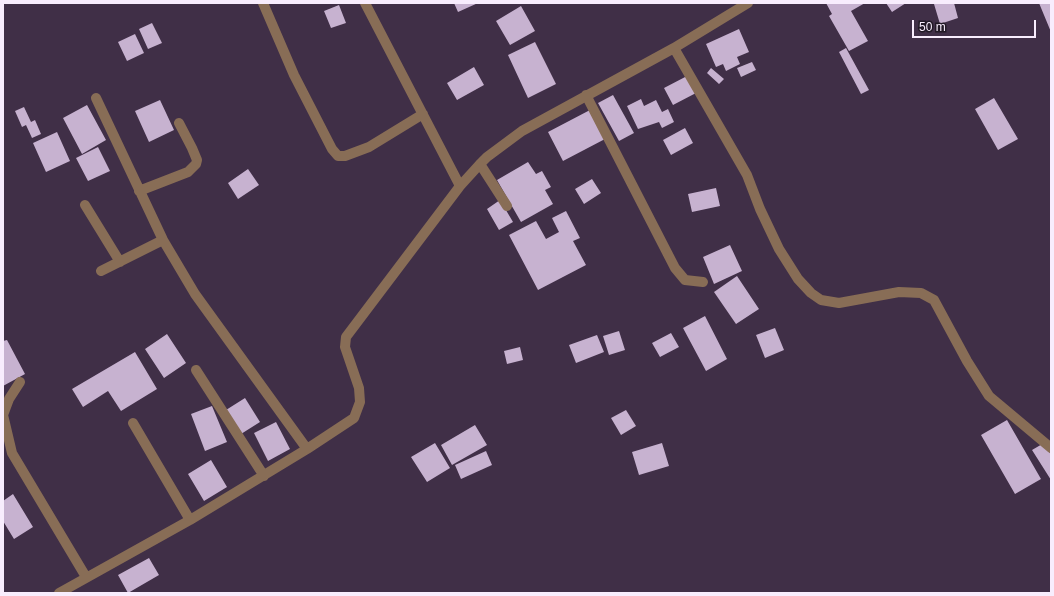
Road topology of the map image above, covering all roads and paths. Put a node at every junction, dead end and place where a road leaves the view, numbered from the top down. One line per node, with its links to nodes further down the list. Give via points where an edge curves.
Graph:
1 (263, 3): 7 (street, via 294,76 338,156 345,156 368,147)
2 (365, 3): 7 (street)
3 (748, 3): 4 (street)
4 (674, 48): 5 (street); 21 (street, via 747,175 779,249 798,279 811,293 821,300 839,303 899,292 921,292 934,300 989,396)
5 (586, 95): 9 (street, via 522,131); 17 (street, via 675,268 685,280)
6 (96, 98): 11 (street)
7 (423, 114): 10 (street)
8 (179, 123): 11 (street, via 197,160 196,164 188,172)
9 (480, 164): 10 (street); 13 (street)
10 (460, 186): 22 (street, via 346,337 345,347 359,388 360,402 354,418)
11 (139, 191): 14 (street)
12 (85, 204): 15 (street)
13 (508, 206)
14 (163, 240): 15 (street); 22 (street, via 195,294)
15 (120, 262): 16 (street)
16 (100, 271)
17 (703, 282)
18 (196, 370): 23 (street)
19 (20, 382): 25 (street, via 3,415 12,453)
20 (133, 423): 24 (street)
21 (1051, 448)
22 (307, 449): 23 (street)
23 (264, 476): 24 (street)
24 (190, 520): 25 (street)
25 (86, 577): 26 (street)
26 (59, 593)

